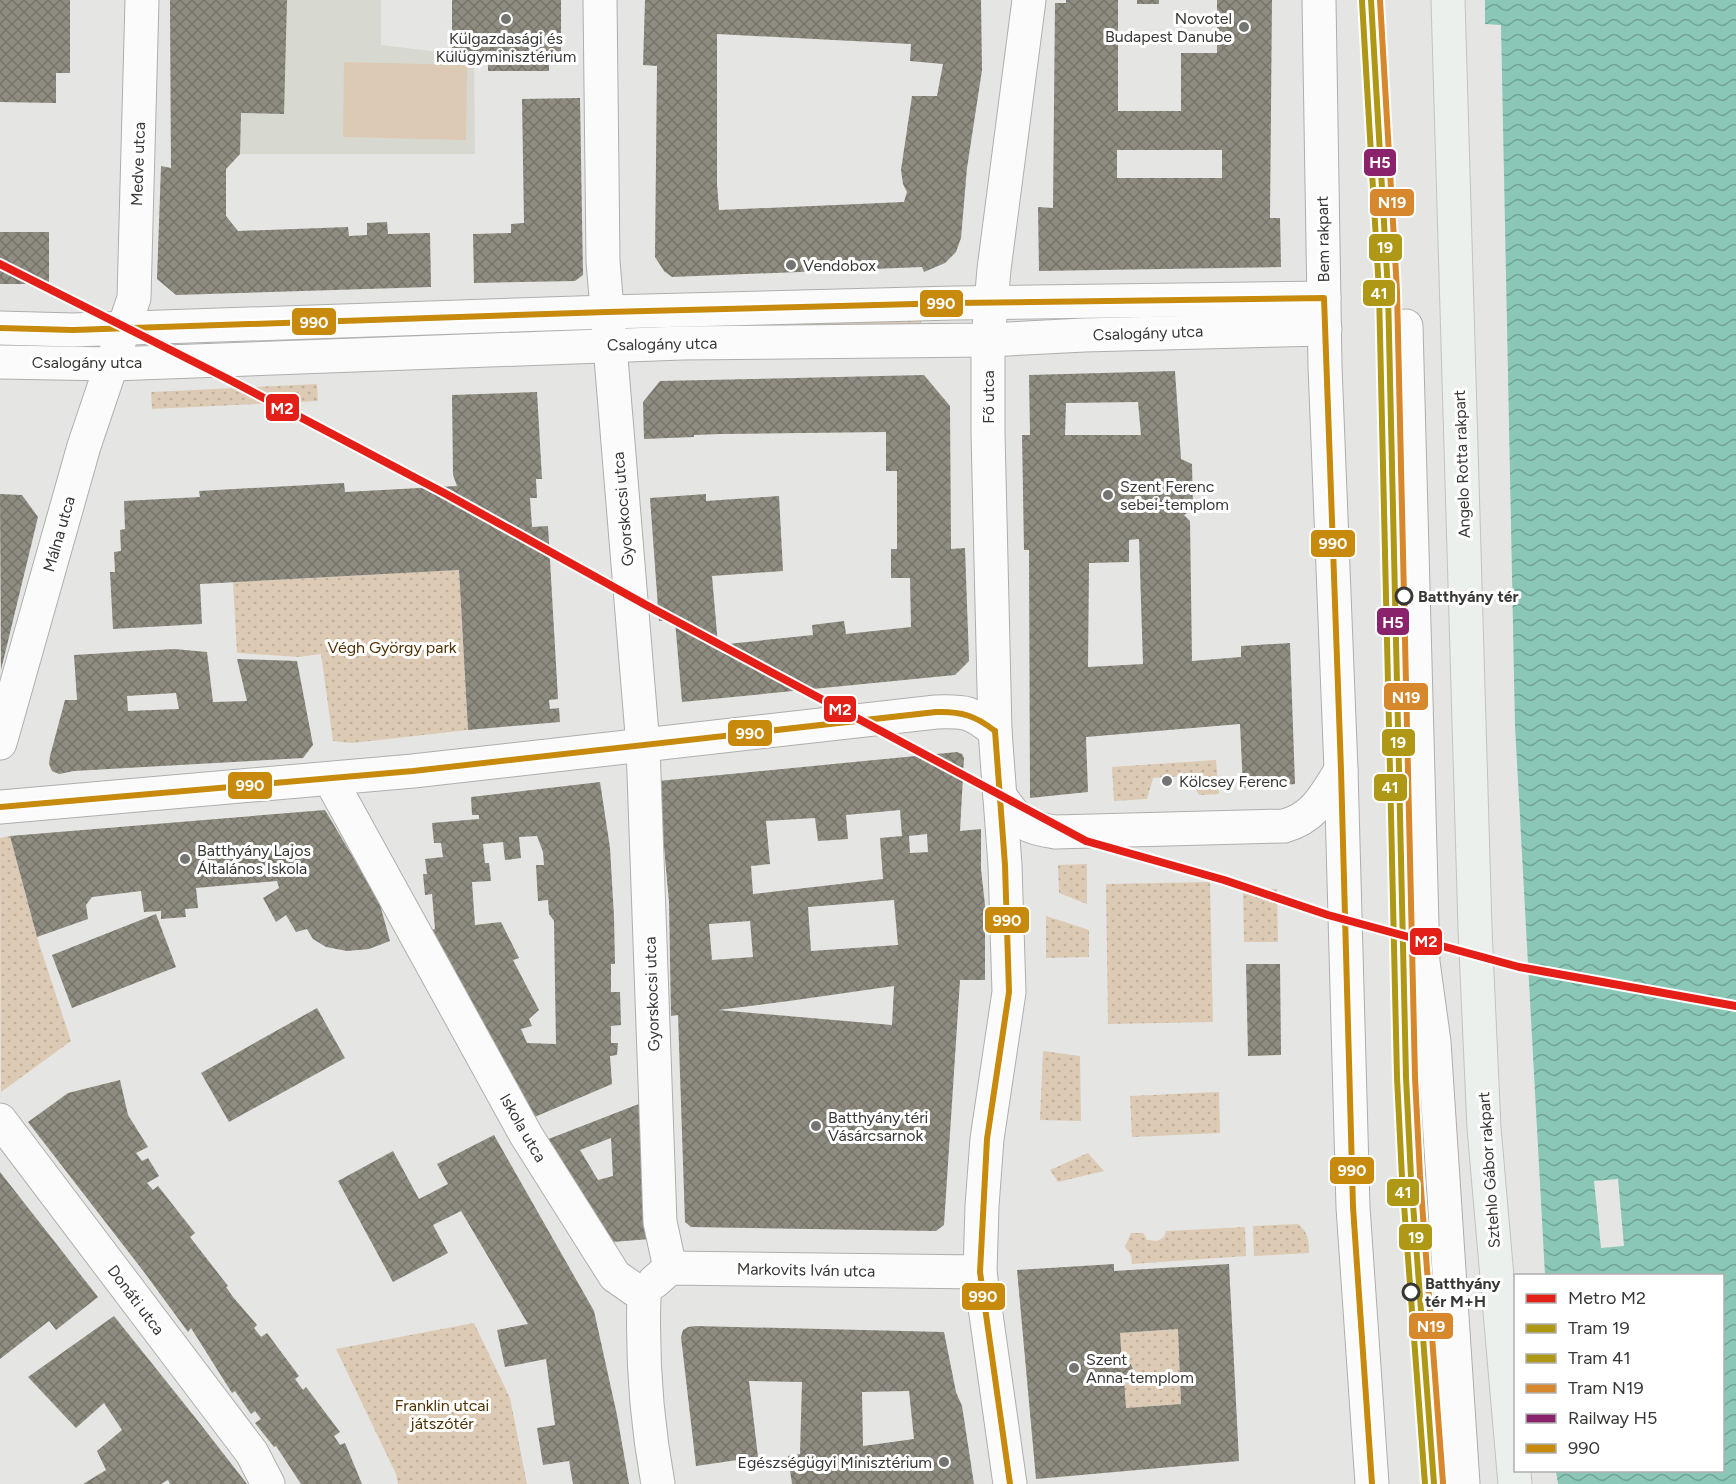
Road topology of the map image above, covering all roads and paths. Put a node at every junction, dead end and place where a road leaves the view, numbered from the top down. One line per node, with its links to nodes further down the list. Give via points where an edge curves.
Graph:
1 (142, 0): 10 (street, Medve utca, via 134,298)
2 (600, 0): 7 (street, Gyorskocsi utca)
3 (1029, 0): 6 (street, Fő utca)
4 (1319, 0): 8 (street, Bem rakpart)
5 (1448, 0): 23 (main road, Angelo Rotta rakpart)
6 (990, 302): 7 (street, Csalogány utca); 8 (street, Csalogány utca); 12 (street, Fő utca)
7 (607, 312): 10 (street, Csalogány utca); 13 (street, Gyorskocsi utca)
8 (1324, 313): 12 (street, Csalogány utca, via 1095,335); 19 (street, Bem rakpart)
9 (1406, 326): 32 (street, via 1424,962 1434,1042)
10 (124, 327): 11 (street, Csalogány utca); 15 (street, Málna utca)
11 (0, 328)
12 (988, 340): 13 (street, Csalogány utca); 16 (street, Fő utca)
13 (609, 345): 15 (street, Csalogány utca); 18 (street, Gyorskocsi utca)
14 (0, 362): 15 (street, Csalogány utca)
15 (112, 364): 17 (street, Málna utca, via 84,446)
16 (995, 731): 18 (street, via 976,716 959,711); 21 (street, Fő utca)
17 (0, 743)
18 (643, 746): 20 (street); 25 (street, Gyorskocsi utca, via 660,1222)
19 (1341, 770): 21 (street, via 1312,811 1301,821 1284,826 1055,832 1036,829 1015,818); 31 (street, Bem rakpart, via 1353,1207)
20 (330, 779): 22 (street); 27 (street, Iskola utca, via 526,1135 615,1276)
21 (1000, 796): 26 (street, via 1009,992 987,1139)
22 (0, 807)
23 (1475, 928): 33 (main road, Sztehlo Gábor rakpart, via 1484,1128)
24 (0, 1120): 28 (street, Donáti utca, via 252,1453)
25 (670, 1268): 26 (street, Markovits Iván utca); 27 (street)
26 (980, 1272): 30 (street)
27 (644, 1296): 29 (street, via 647,1390)
28 (268, 1484)
29 (658, 1484)
30 (1010, 1484)
31 (1368, 1484)
32 (1463, 1484)
33 (1515, 1484)

